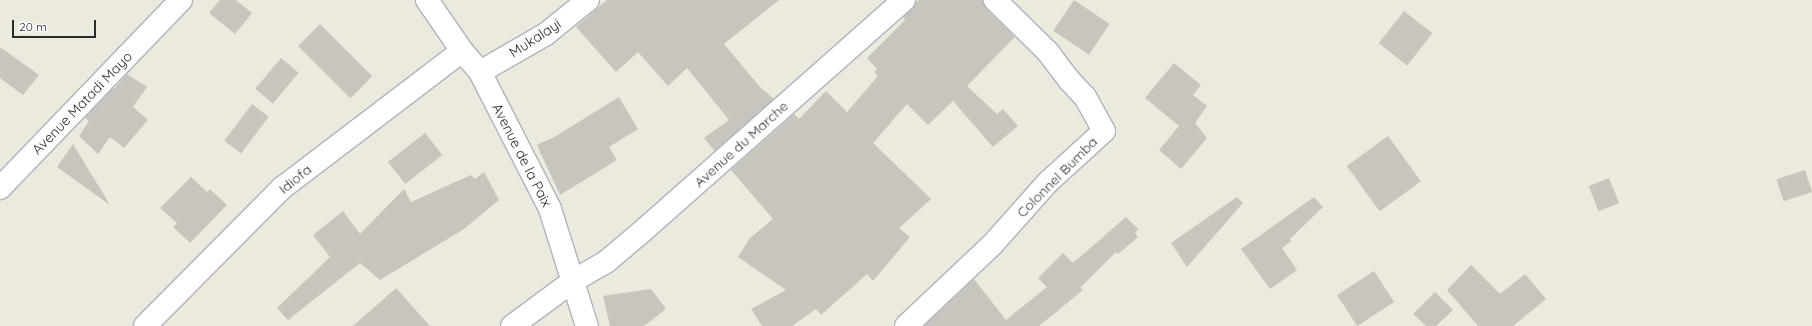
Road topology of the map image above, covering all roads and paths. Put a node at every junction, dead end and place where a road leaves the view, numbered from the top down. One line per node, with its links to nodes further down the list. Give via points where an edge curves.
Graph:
1 (181, 0): 8 (street, Avenue Matadi Mayo)
2 (427, 0): 6 (street, Avenue de la Paix)
3 (588, 0): 7 (street, Mukalayi, via 546,34)
4 (904, 0): 9 (street, Avenue du Marche, via 645,229 606,262)
5 (996, 0): 13 (street, Colonnel Bumba, via 1049,53 1085,97 1104,131 1047,183 992,245)
6 (462, 51): 7 (street, Avenue de la Paix); 10 (street, Idiofa, via 282,188)
7 (480, 72): 9 (street, Avenue de la Paix, via 550,209)
8 (0, 188)
9 (573, 281): 11 (street, Avenue du Marche); 12 (street, Avenue de la Paix)
10 (145, 326)
11 (512, 326)
12 (587, 326)
13 (906, 326)

